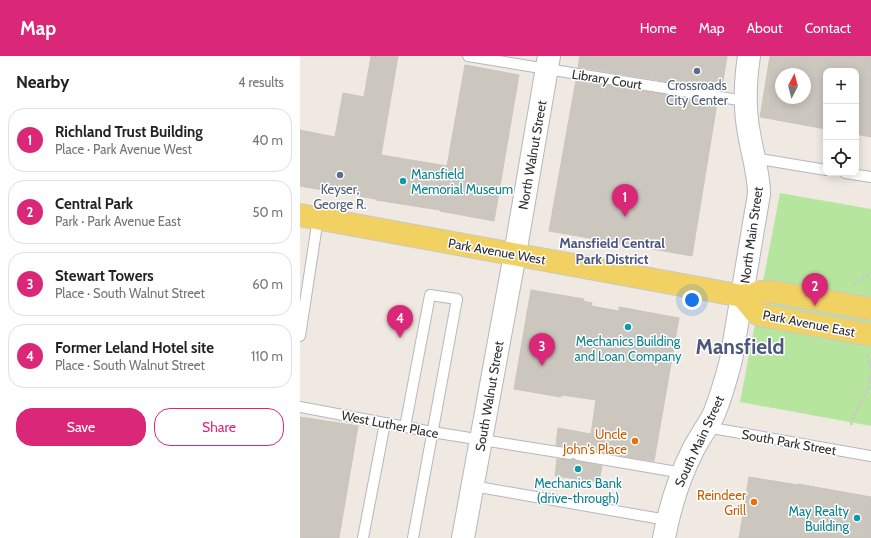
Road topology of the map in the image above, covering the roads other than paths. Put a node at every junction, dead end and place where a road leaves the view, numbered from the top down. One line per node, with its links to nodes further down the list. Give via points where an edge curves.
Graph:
1 (468, 56): 3 (lane, Library Court)
2 (749, 56): 4 (main road, North Main Street)
3 (548, 63): 4 (lane, Library Court); 10 (main road, North Walnut Street)
4 (746, 101): 5 (main road, North Main Street, via 746,118)
5 (754, 158): 6 (lane); 11 (main road, North Main Street, via 759,194)
6 (823, 170)
7 (859, 175): 8 (lane)
8 (871, 177)
9 (309, 217): 10 (main road, Park Avenue West); 13 (lane)
10 (515, 254): 11 (main road, Park Avenue West); 20 (main road, South Walnut Street)
11 (742, 296): 12 (main road, Park Avenue East, via 774,292); 14 (main road, Park Avenue East, via 760,315); 18 (main road, South Main Street, via 728,371 717,406)
12 (871, 309)
13 (300, 336)
14 (868, 342)
15 (300, 407): 16 (lane, West Luther Place)
16 (385, 423): 17 (lane, West Luther Place); 25 (lane)
17 (405, 427): 19 (lane, West Luther Place); 19 (lane, via 430,294 457,299)
18 (706, 427): 21 (lane, South Park Street); 22 (main road, South Main Street)
19 (432, 432): 20 (lane, West Luther Place); 26 (lane)
20 (481, 440): 22 (lane, West Luther Place); 23 (main road, South Walnut Street)
21 (871, 456)
22 (683, 472): 24 (main road, South Main Street)
23 (473, 486): 24 (lane); 27 (main road, South Walnut Street)
24 (666, 529)
25 (363, 538)
26 (413, 538)
27 (463, 538)

